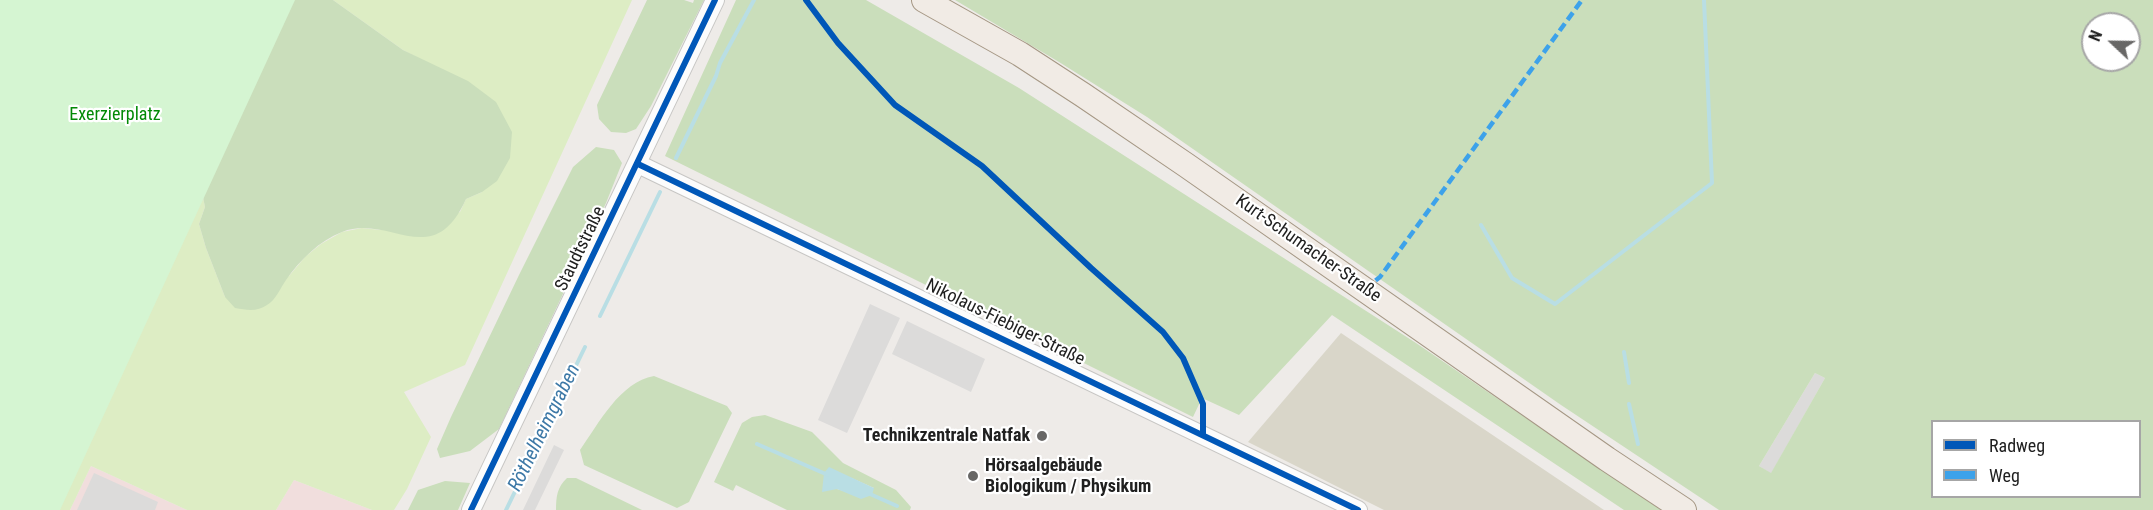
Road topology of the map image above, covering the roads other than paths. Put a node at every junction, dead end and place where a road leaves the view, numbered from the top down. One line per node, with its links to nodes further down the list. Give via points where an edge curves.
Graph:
1 (715, 0): 3 (street, Staudtstraße)
2 (924, 0): 6 (main road, Kurt-Schumacher-Straße, via 1020,54 1092,101)
3 (638, 164): 4 (street, Staudtstraße); 5 (street, Nikolaus-Fiebiger-Straße)
4 (471, 510)
5 (1358, 510)
6 (1684, 510)

